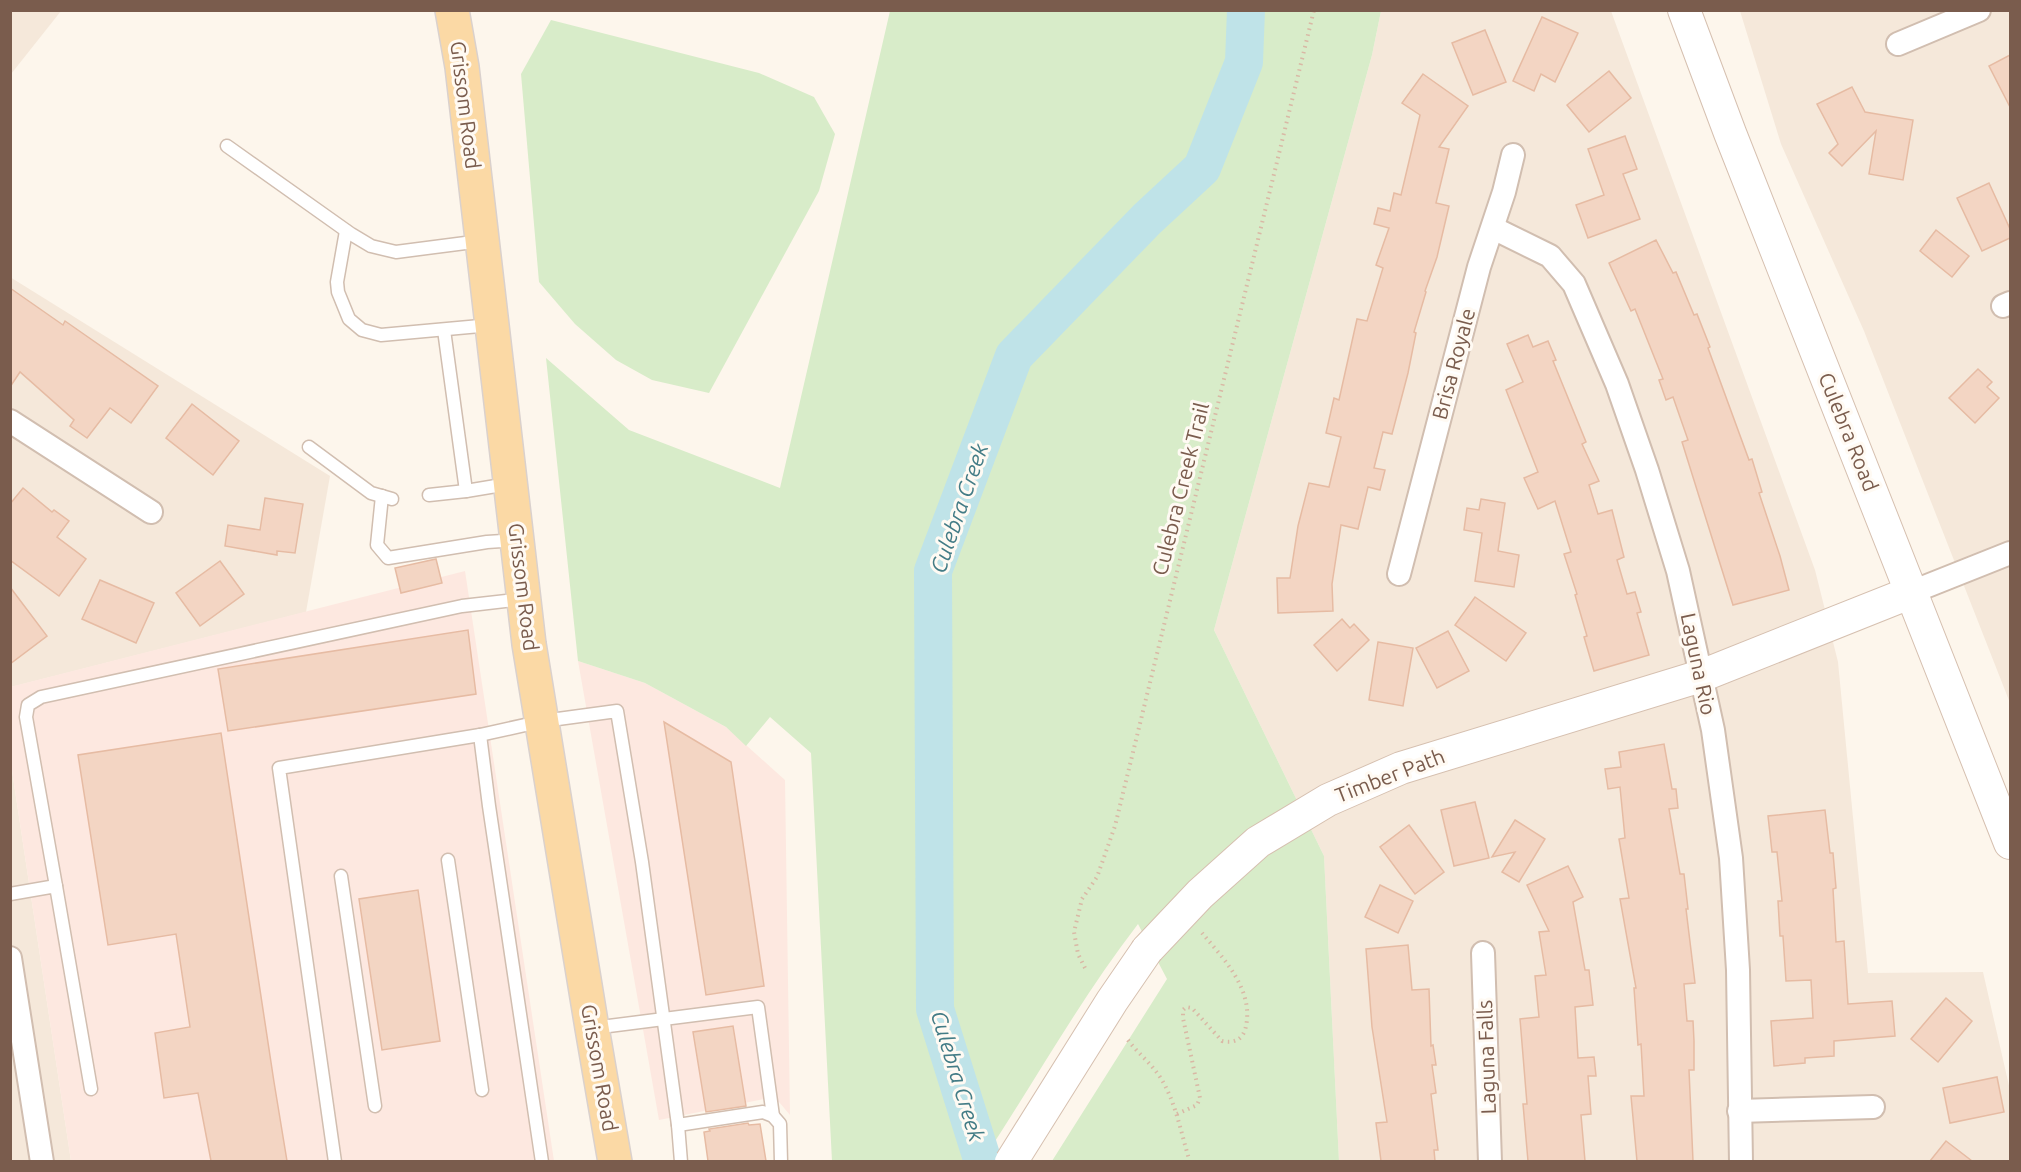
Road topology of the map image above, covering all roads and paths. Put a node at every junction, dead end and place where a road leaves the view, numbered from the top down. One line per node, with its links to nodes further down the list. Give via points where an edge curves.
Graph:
1 (452, 10): 10 (main road, Grissom Road)
2 (1314, 10): 35 (path, Culebra Creek Trail, via 1115,826 1097,878 1082,899 1074,932)
3 (1979, 10): 5 (street)
4 (1687, 13): 22 (street, Culebra Road, via 1734,144)
5 (1898, 44)
6 (227, 146): 9 (lane)
7 (1513, 155): 8 (street, Brisa Royale)
8 (1493, 228): 21 (street, Brisa Royale, via 1479,267); 24 (street, Laguna Rio, via 1550,256 1574,284 1617,384 1647,470 1678,571)
9 (346, 231): 10 (lane, via 371,246 396,252); 12 (lane, via 337,282 349,319 362,330 381,335)
10 (482, 240): 11 (main road, Grissom Road)
11 (492, 325): 12 (lane); 15 (main road, Grissom Road)
12 (444, 330): 16 (lane)
13 (10, 422): 18 (street)
14 (309, 447): 19 (lane, via 371,493 387,497 377,545 388,558)
15 (511, 483): 16 (lane); 19 (main road, Grissom Road)
16 (465, 491): 17 (lane)
17 (429, 495)
18 (151, 512)
19 (517, 540): 23 (main road, Grissom Road)
20 (2010, 553): 22 (street)
21 (1400, 574)
22 (1912, 592): 24 (street, Timber Path); 27 (street, Culebra Road)
23 (524, 599): 25 (main road, Grissom Road); 30 (lane, via 462,606 41,697 28,705 26,717)
24 (1701, 676): 44 (street, Laguna Rio, via 1713,730 1731,858 1738,970); 54 (street, Timber Path, bridge, via 1401,768 1328,800 1258,842 1200,894 1147,950)
25 (543, 721): 26 (lane); 36 (lane, via 617,711); 37 (main road, Grissom Road)
26 (480, 735): 49 (lane, via 279,768); 50 (lane)
27 (2010, 843)
28 (448, 860): 41 (lane)
29 (341, 876): 42 (lane)
30 (56, 886): 31 (lane); 40 (lane)
31 (10, 894)
32 (1202, 933): 45 (path, via 1239,982 1247,1008 1246,1026 1240,1039 1222,1041 1192,1008 1183,1010 1200,1098 1197,1105)
33 (1483, 952): 56 (street, Laguna Falls)
34 (10, 958): 39 (street)
35 (1085, 968)
36 (664, 1020): 37 (lane); 46 (lane, via 758,1006); 47 (lane)
37 (592, 1028): 51 (main road, Grissom Road)
38 (1128, 1040): 45 (path, via 1159,1076)
39 (20, 1088): 48 (street)
40 (91, 1089)
41 (482, 1090)
42 (375, 1106)
43 (1873, 1107): 44 (street)
44 (1739, 1111): 57 (street, Laguna Rio)
45 (1177, 1114): 55 (path)
46 (773, 1116): 47 (lane, via 763,1112); 53 (lane, via 780,1124)
47 (678, 1125): 52 (lane)
48 (42, 1161)
49 (335, 1161)
50 (542, 1161)
51 (615, 1161)
52 (681, 1161)
53 (781, 1161)
54 (1011, 1161)
55 (1190, 1161)
56 (1490, 1161)
57 (1742, 1161)

